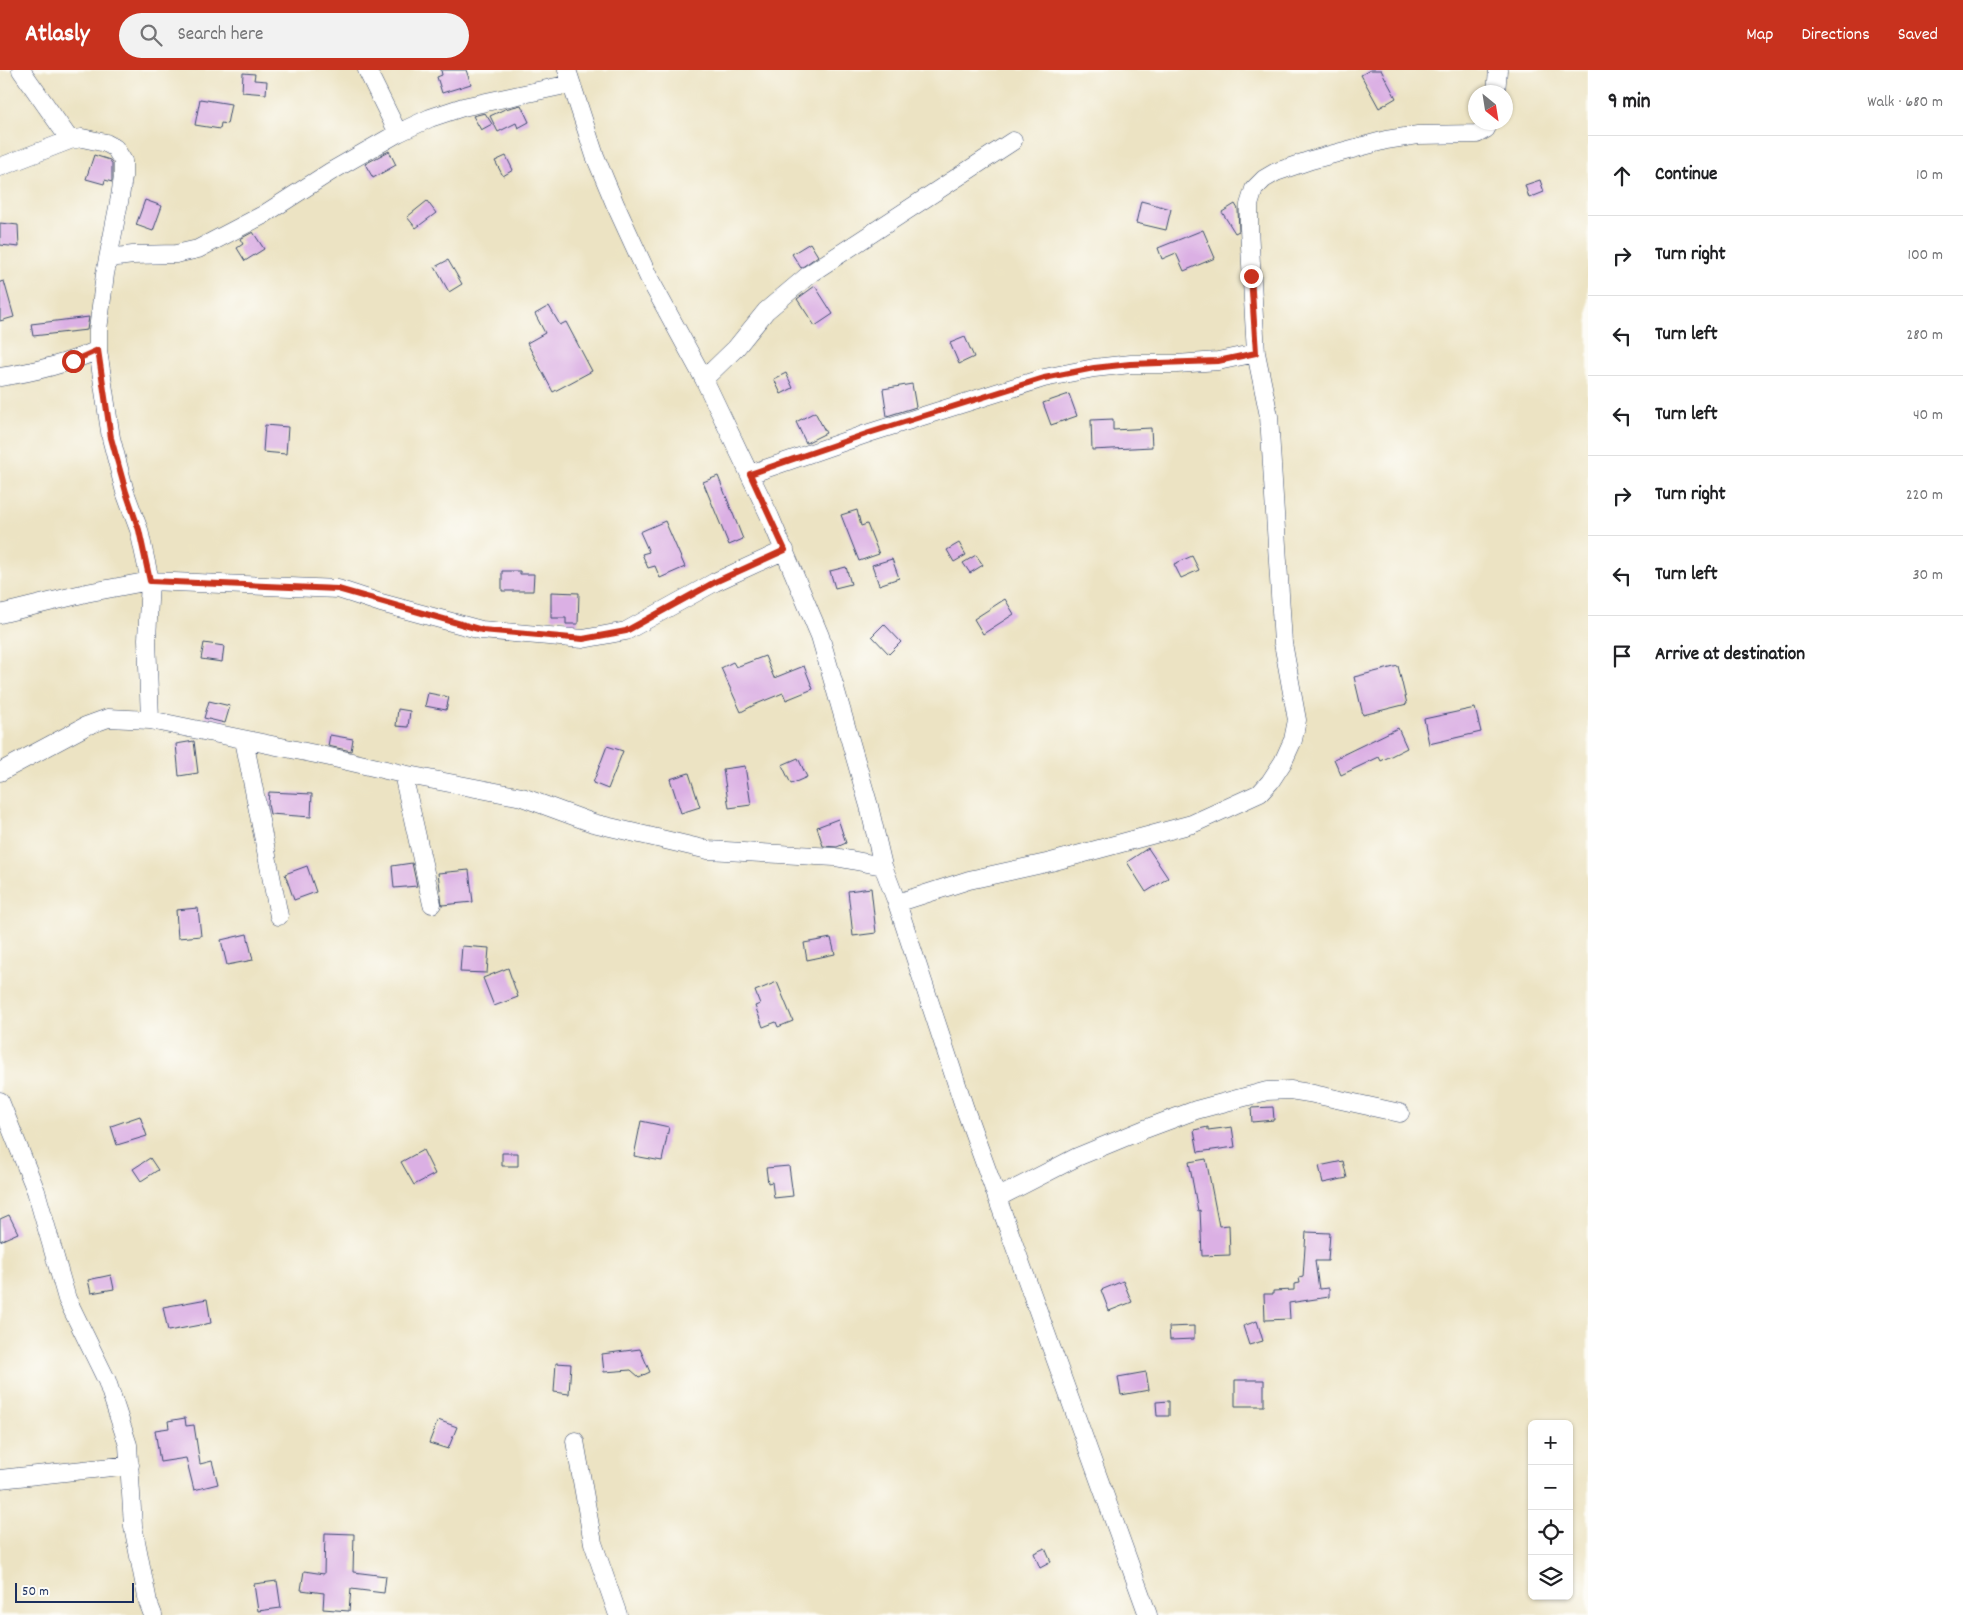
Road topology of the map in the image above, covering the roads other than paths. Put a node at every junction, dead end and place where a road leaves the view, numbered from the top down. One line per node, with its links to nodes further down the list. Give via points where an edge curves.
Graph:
1 (21, 70): 8 (street)
2 (367, 70): 7 (street)
3 (1498, 70): 5 (street)
4 (568, 77): 7 (street, via 463,107); 15 (street, via 615,204 649,278)
5 (1497, 85)
6 (1484, 130): 13 (street, via 1477,134 1418,135 1386,140 1276,172 1254,188 1249,204 1249,228)
7 (398, 133): 11 (street, via 263,215 198,249 176,254 133,254)
8 (70, 140): 10 (street); 11 (street, via 82,138 106,143 115,148 123,161)
9 (1014, 141): 15 (street, via 811,273 766,311 736,348)
10 (0, 167)
11 (109, 258): 12 (street)
12 (98, 350): 14 (street, via 30,373); 18 (street, via 111,438 139,530)
13 (1256, 353): 16 (street, via 1218,361 1094,368 1044,378); 25 (street, via 1269,416 1283,643 1297,720 1293,740 1270,782 1260,793 1192,824 1051,862 969,880)
14 (0, 376)
15 (704, 379): 16 (street)
16 (750, 474): 17 (street)
17 (785, 550): 18 (street, via 715,582 626,631 583,639 482,630 338,589); 24 (street, via 820,636 864,789)
18 (150, 581): 19 (street); 20 (street, via 147,639)
19 (0, 614)
20 (150, 720): 21 (street); 22 (street, via 108,718 86,726)
21 (244, 740): 23 (street); 27 (street)
22 (0, 772)
23 (403, 774): 24 (street, via 522,797 593,823 708,850 835,857); 26 (street)
24 (882, 866): 25 (street)
25 (897, 903): 30 (street)
26 (432, 904)
27 (279, 916)
28 (0, 1102): 32 (street, via 36,1191 68,1299 106,1381 128,1445)
29 (1400, 1113): 30 (street, via 1309,1093 1267,1090 1196,1110 1145,1129 1077,1157)
30 (997, 1198): 36 (street)
31 (575, 1441): 35 (street, via 593,1543)
32 (130, 1465): 33 (street); 34 (street, via 132,1526 148,1602)
33 (0, 1480)
34 (154, 1615)
35 (618, 1615)
36 (1148, 1615)

